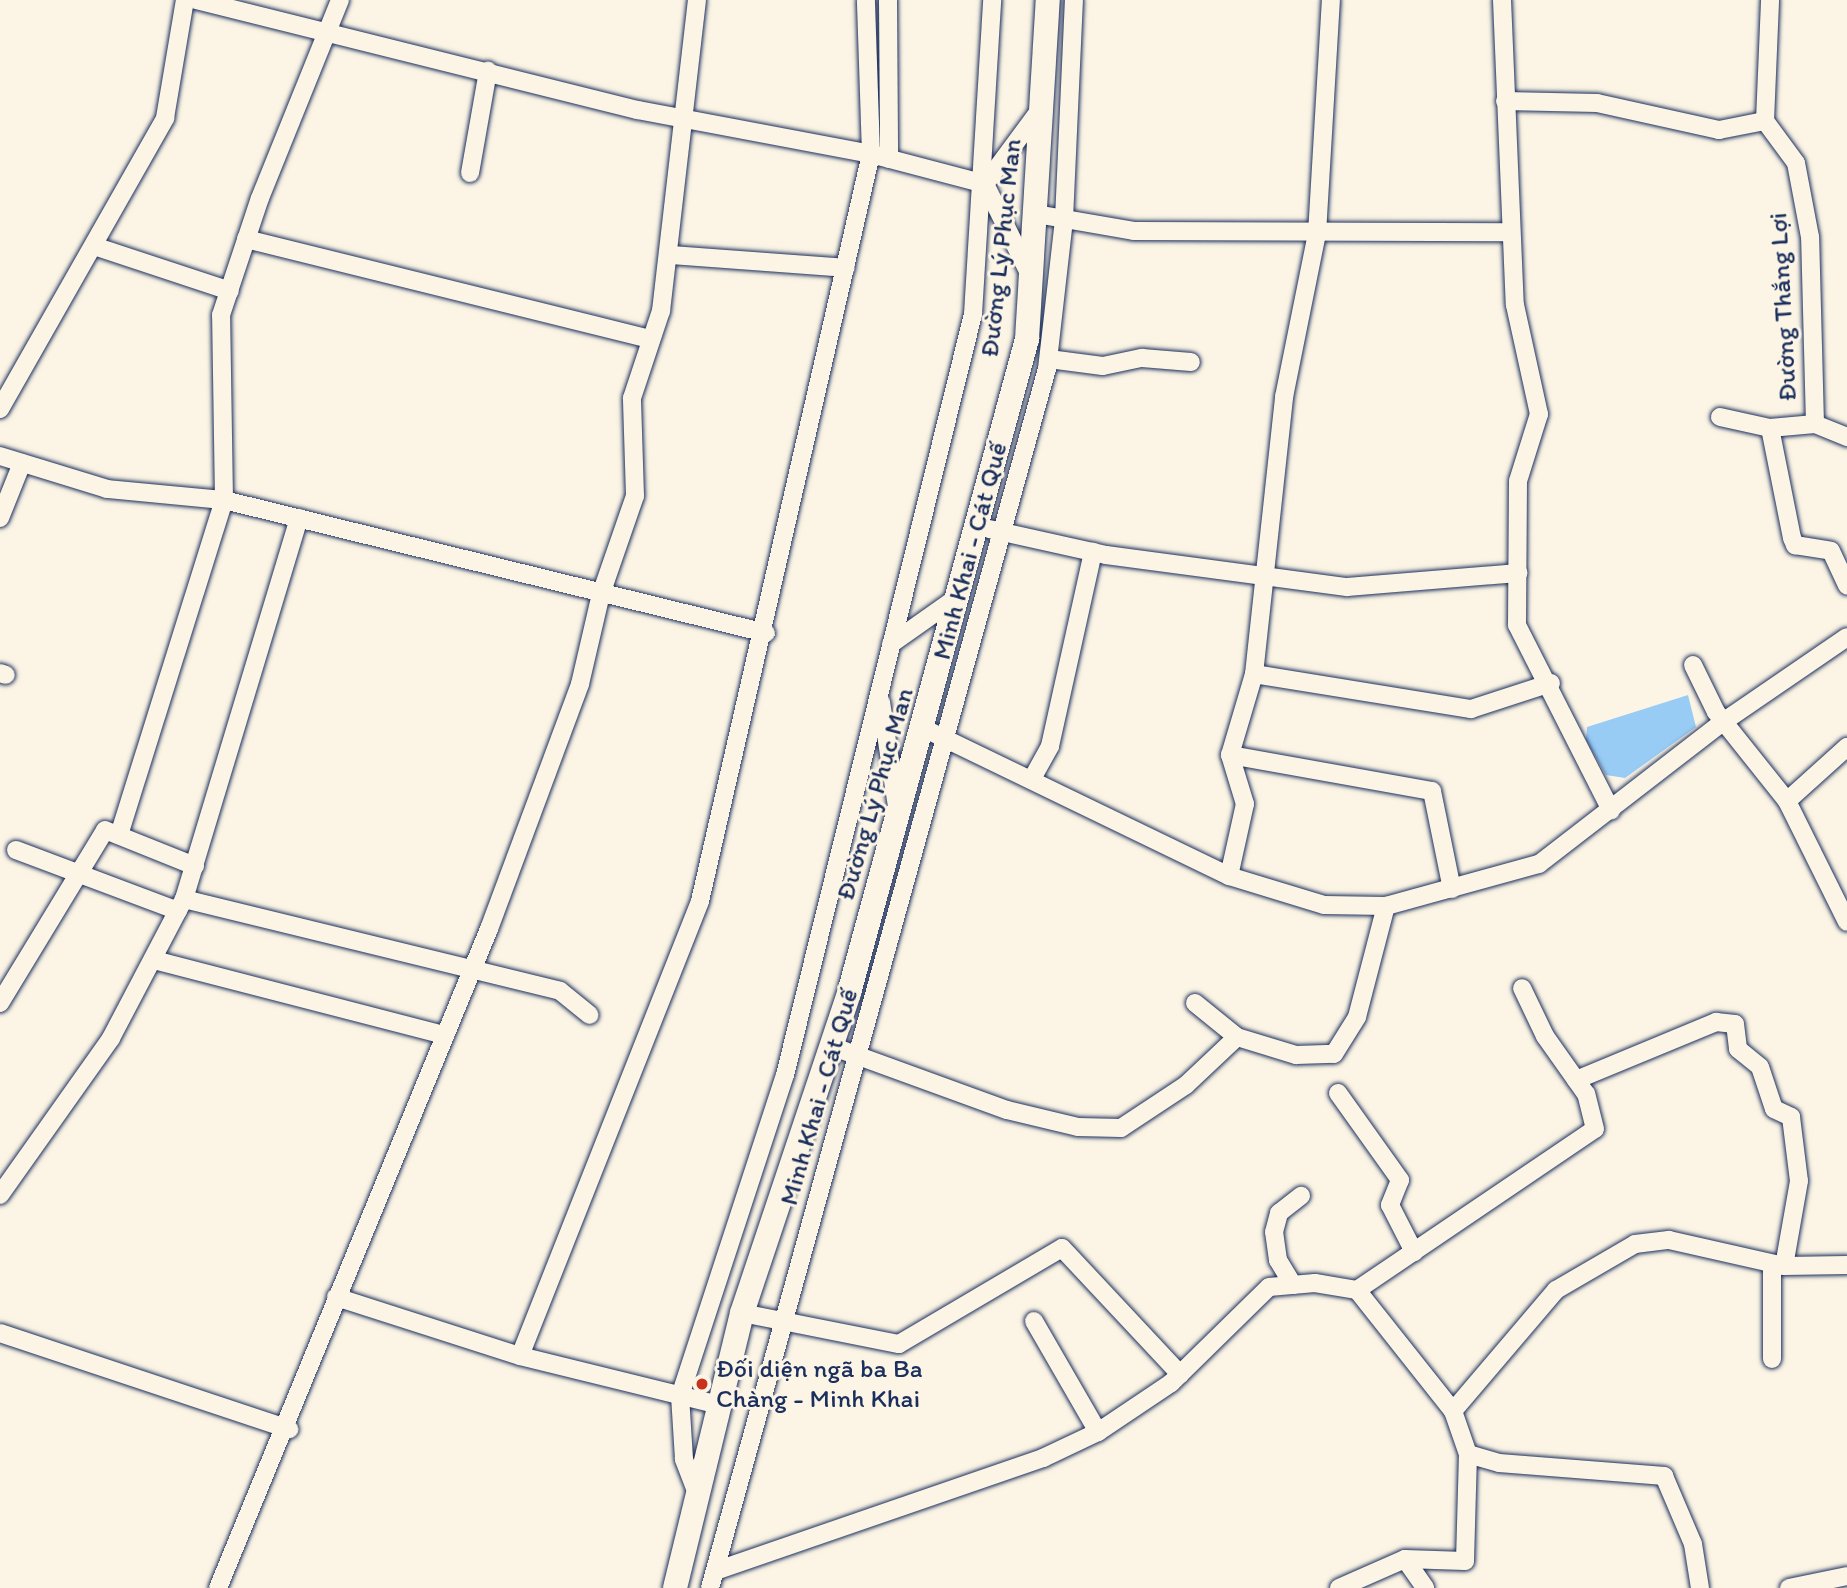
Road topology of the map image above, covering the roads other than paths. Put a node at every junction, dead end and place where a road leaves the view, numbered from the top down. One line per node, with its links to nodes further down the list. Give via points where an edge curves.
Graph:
1 (185, 0): 29 (street, via 165,118)
2 (196, 0): 13 (street)
3 (340, 0): 14 (street)
4 (697, 0): 18 (street)
5 (866, 0): 20 (street)
6 (888, 0): 21 (street)
7 (992, 0): 23 (street)
8 (1048, 0): 17 (main road, Đường Lý Phục Man)
9 (1074, 0): 25 (street, Minh Khai - Cát Quế)
10 (1331, 0): 27 (street)
11 (1502, 0): 16 (street)
12 (1770, 0): 19 (street)
13 (252, 7): 14 (street)
14 (326, 31): 15 (street); 28 (street)
15 (488, 71): 18 (street); 22 (street)
16 (1505, 101): 19 (street, via 1597,103 1719,130); 26 (street)
17 (1044, 105): 23 (street); 24 (main road, Đường Lý Phục Man)
18 (683, 118): 20 (street); 30 (street)
19 (1765, 121): 39 (street, Đường Thắng Lợi, via 1796,163 1810,237)
20 (871, 154): 21 (street); 31 (street)
21 (889, 159): 23 (street)
22 (470, 173)
23 (985, 184): 32 (street); 56 (street, via 973,314)
24 (1036, 214): 25 (street); 32 (main road, Đường Lý Phục Man)
25 (1064, 219): 27 (street, via 1134,231); 35 (street, Minh Khai - Cát Quế)
26 (1511, 232): 27 (street, via 1382,227); 49 (street, via 1515,305 1539,414 1518,481)
27 (1317, 234): 50 (street, via 1284,397)
28 (246, 239): 33 (street); 34 (street)
29 (94, 246): 33 (street); 37 (street)
30 (670, 255): 31 (street); 34 (street)
31 (846, 268): 54 (street)
32 (1032, 278): 47 (main road, Đường Lý Phục Man, via 1027,339)
33 (230, 291): 44 (street, via 222,315)
34 (651, 340): 52 (street, via 632,398 635,496)
35 (1049, 359): 36 (street, via 1103,366 1142,358); 47 (street, Minh Khai - Cát Quế)
36 (1191, 362)
37 (0, 409)
38 (1720, 417): 40 (street)
39 (1815, 424): 40 (street, Đường Thắng Lợi); 41 (street)
40 (1770, 428): 51 (street, Đường Thắng Lợi, via 1792,538 1796,545 1831,551)
41 (1847, 437)
42 (0, 456): 43 (street)
43 (22, 463): 44 (street, via 107,489); 45 (street)
44 (224, 500): 46 (street); 70 (street)
45 (0, 518)
46 (299, 518): 52 (street); 72 (street)
47 (989, 529): 48 (street); 53 (main road, Đường Lý Phục Man); 63 (street, Minh Khai - Cát Quế)
48 (1093, 552): 50 (street); 66 (street, via 1050,747)
49 (1518, 573): 50 (street, via 1347,587); 59 (street, via 1517,625)
50 (1269, 575): 58 (street)
51 (1847, 586)
52 (601, 594): 54 (street); 80 (street, via 580,684)
53 (961, 595): 56 (street); 62 (main road, Đường Lý Phục Man)
54 (766, 634): 103 (street, via 700,901)
55 (1847, 638): 61 (street)
56 (891, 645): 60 (street)
57 (1693, 664): 61 (street)
58 (1254, 674): 59 (street, via 1471,709); 65 (street)
59 (1551, 683): 68 (street)
60 (880, 692): 69 (street); 106 (street, via 785,1075)
61 (1723, 722): 67 (street); 68 (street)
62 (925, 729): 63 (street); 69 (main road, Đường Lý Phục Man)
63 (948, 739): 66 (street); 88 (street, Minh Khai - Cát Quế)
64 (1847, 747): 67 (street)
65 (1230, 755): 74 (street, via 1245,804); 75 (street, via 1432,791)
66 (1033, 777): 74 (street)
67 (1787, 801): 78 (street)
68 (1611, 810): 75 (street, via 1539,864)
69 (899, 819): 87 (main road, Đường Lý Phục Man)
70 (119, 835): 72 (street); 73 (street, via 105,830)
71 (16, 850): 73 (street)
72 (195, 866): 76 (street)
73 (79, 873): 76 (street); 82 (street)
74 (1229, 876): 77 (street, via 1324,905)
75 (1452, 889): 77 (street)
76 (181, 905): 79 (street); 80 (street)
77 (1386, 906): 86 (street, via 1357,1017 1334,1054 1296,1055)
78 (1847, 922)
79 (154, 960): 85 (street); 91 (street, via 111,1038)
80 (473, 969): 84 (street, via 560,990); 85 (street)
81 (1522, 988): 89 (street, via 1545,1036)
82 (2, 994)
83 (1195, 1003): 86 (street)
84 (590, 1015)
85 (445, 1035): 98 (street)
86 (1237, 1037): 88 (street, via 1186,1085 1121,1128 1078,1127 1007,1110)
87 (831, 1046): 88 (street); 99 (main road, Đường Lý Phục Man)
88 (859, 1056): 100 (street, Minh Khai - Cát Quế)
89 (1576, 1080): 93 (street, via 1595,1129); 94 (street, via 1716,1023 1735,1024 1738,1049 1760,1066 1774,1109 1791,1117 1799,1181)
90 (1338, 1093): 93 (street, via 1401,1180 1390,1205)
91 (0, 1195)
92 (1301, 1196): 96 (street, via 1279,1213 1274,1232 1278,1260)
93 (1414, 1252): 97 (street)
94 (1778, 1265): 95 (street); 104 (street); 108 (street, via 1669,1240 1635,1244 1598,1260 1556,1290)
95 (1847, 1265)
96 (1293, 1284): 97 (street); 105 (street, via 1269,1287 1243,1307)
97 (1357, 1290): 108 (street)
98 (336, 1297): 103 (street); 109 (street)
99 (742, 1312): 100 (street); 107 (main road, Đường Lý Phục Man)
100 (782, 1320): 105 (street, via 899,1344 1062,1248); 114 (street, Minh Khai - Cát Quế)
101 (1034, 1321): 110 (street)
102 (0, 1333): 109 (street)
103 (520, 1356): 106 (street)
104 (1772, 1359)
105 (1180, 1374): 110 (street)
106 (680, 1395): 107 (street); 112 (street, via 684,1459)
107 (720, 1405): 112 (main road, Đường Lý Phục Man)
108 (1453, 1411): 111 (street)
109 (289, 1429): 116 (street)
110 (1098, 1432): 114 (street, via 1042,1458)
111 (1468, 1454): 113 (street, via 1465,1561); 121 (street, via 1499,1463 1664,1476 1693,1544)
112 (698, 1496): 117 (main road, Đường Lý Phục Man)
113 (1405, 1559): 119 (street); 120 (street)
114 (718, 1570): 118 (street, Minh Khai - Cát Quế)
115 (1847, 1576): 122 (street)
116 (218, 1588)
117 (675, 1588)
118 (709, 1588)
119 (1339, 1588)
120 (1425, 1588)
121 (1700, 1588)
122 (1789, 1588)

